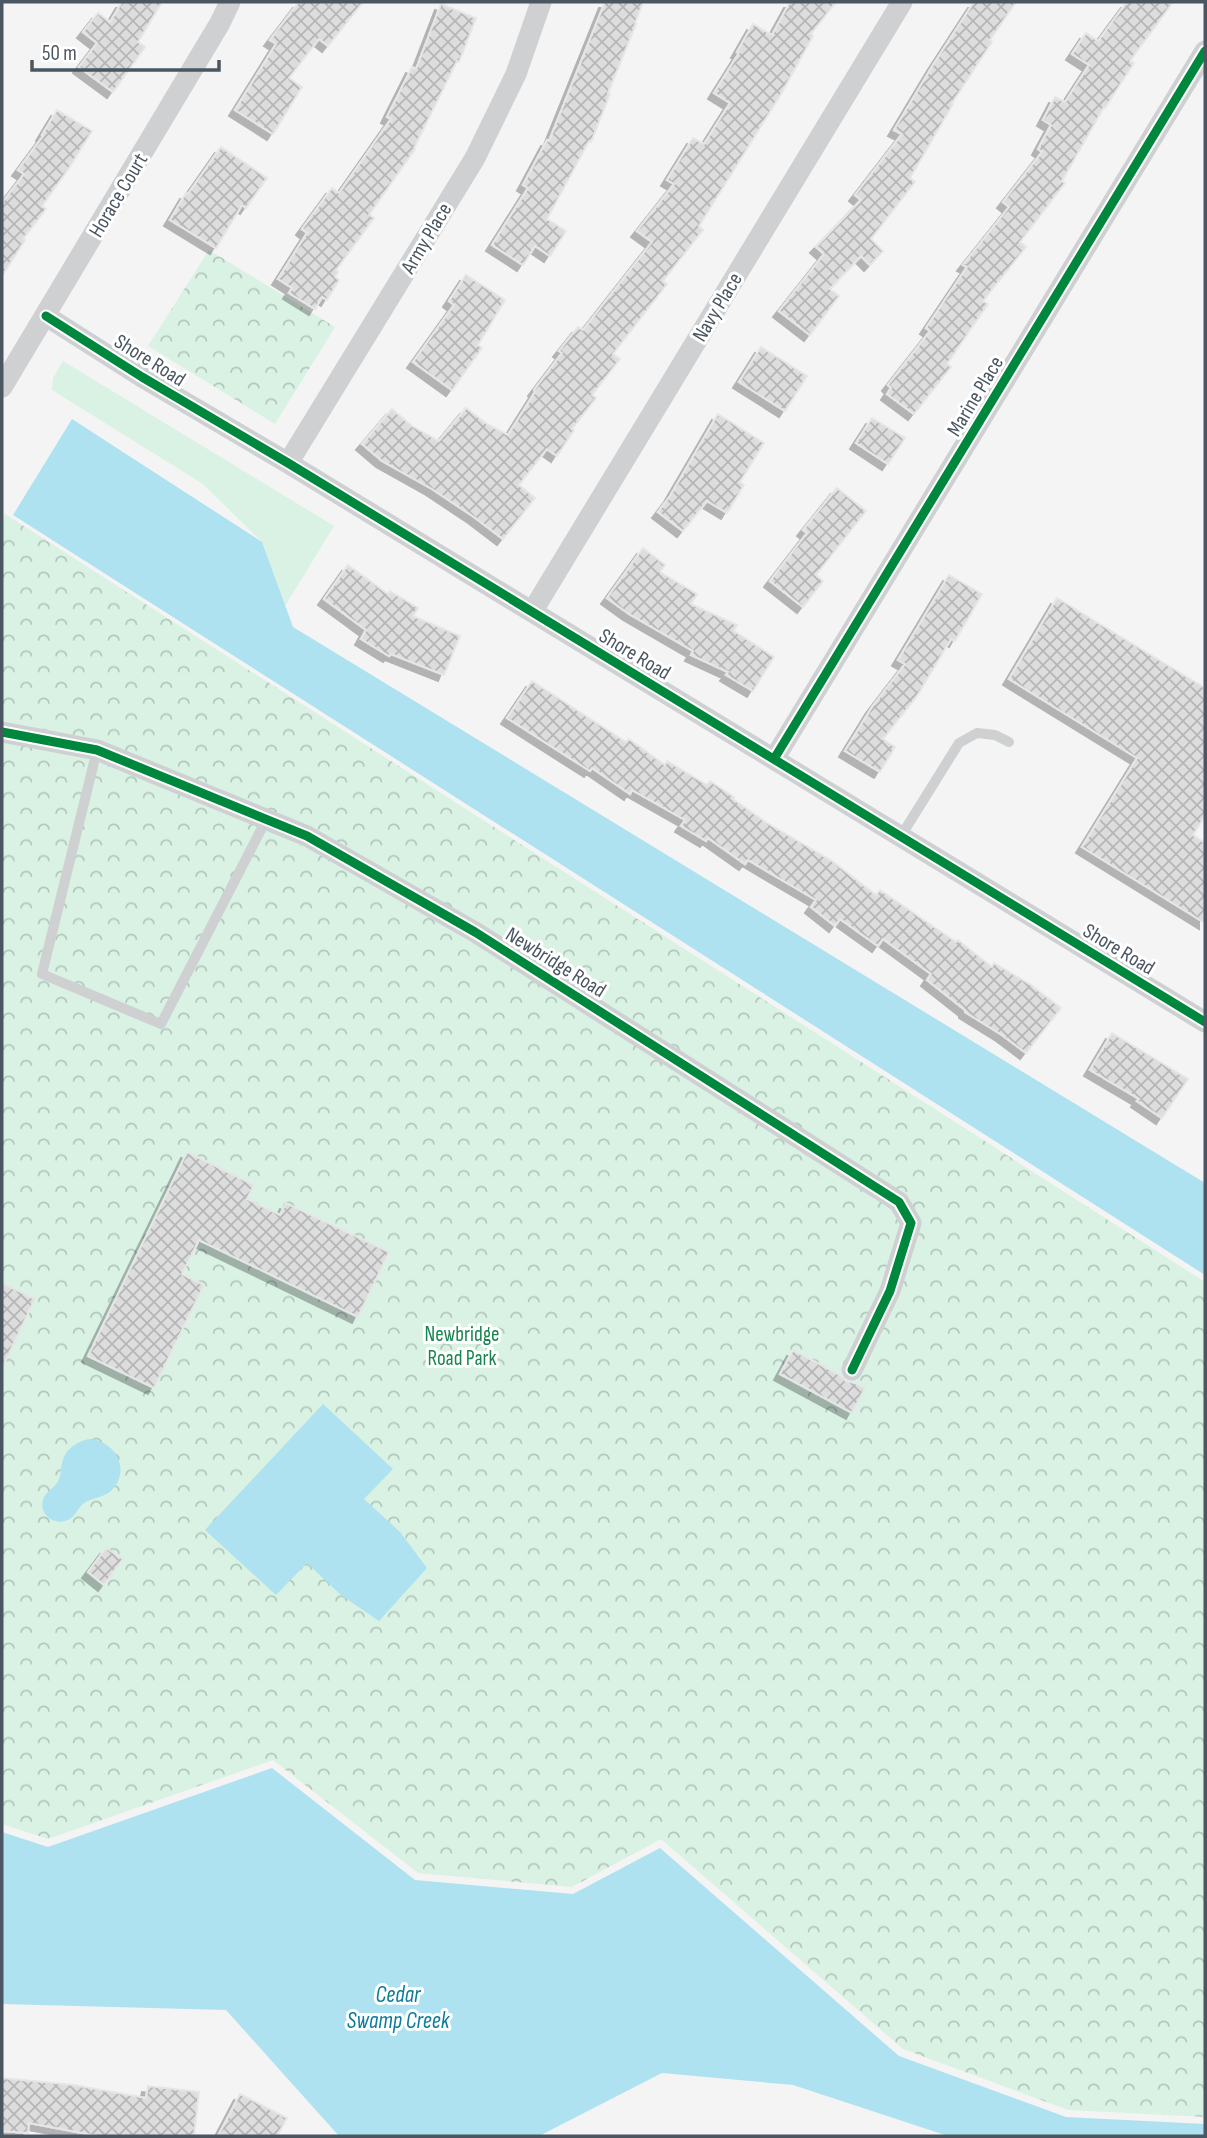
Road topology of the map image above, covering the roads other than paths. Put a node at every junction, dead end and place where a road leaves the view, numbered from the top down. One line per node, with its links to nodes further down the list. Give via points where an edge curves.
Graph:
1 (230, 2): 5 (street, Horace Court)
2 (541, 2): 7 (street, Army Place, via 516,74 475,158)
3 (902, 2): 8 (street, Navy Place)
4 (1205, 51): 12 (street, Marine Place)
5 (46, 316): 6 (street, Horace Court); 7 (street, Shore Road)
6 (2, 387)
7 (288, 463): 8 (street, Shore Road)
8 (532, 612): 12 (street, Shore Road)
9 (2, 732): 11 (street, Newbridge Road)
10 (1009, 742): 14 (lane, via 977,733 958,743)
11 (97, 750): 13 (street, Newbridge Road); 13 (lane, via 42,974 161,1024)
12 (774, 759): 14 (street, Shore Road)
13 (267, 818): 16 (street, Newbridge Road, via 475,932 899,1202 911,1223 890,1290)
14 (901, 836): 15 (street, Shore Road)
15 (1205, 1022)
16 (852, 1370)

